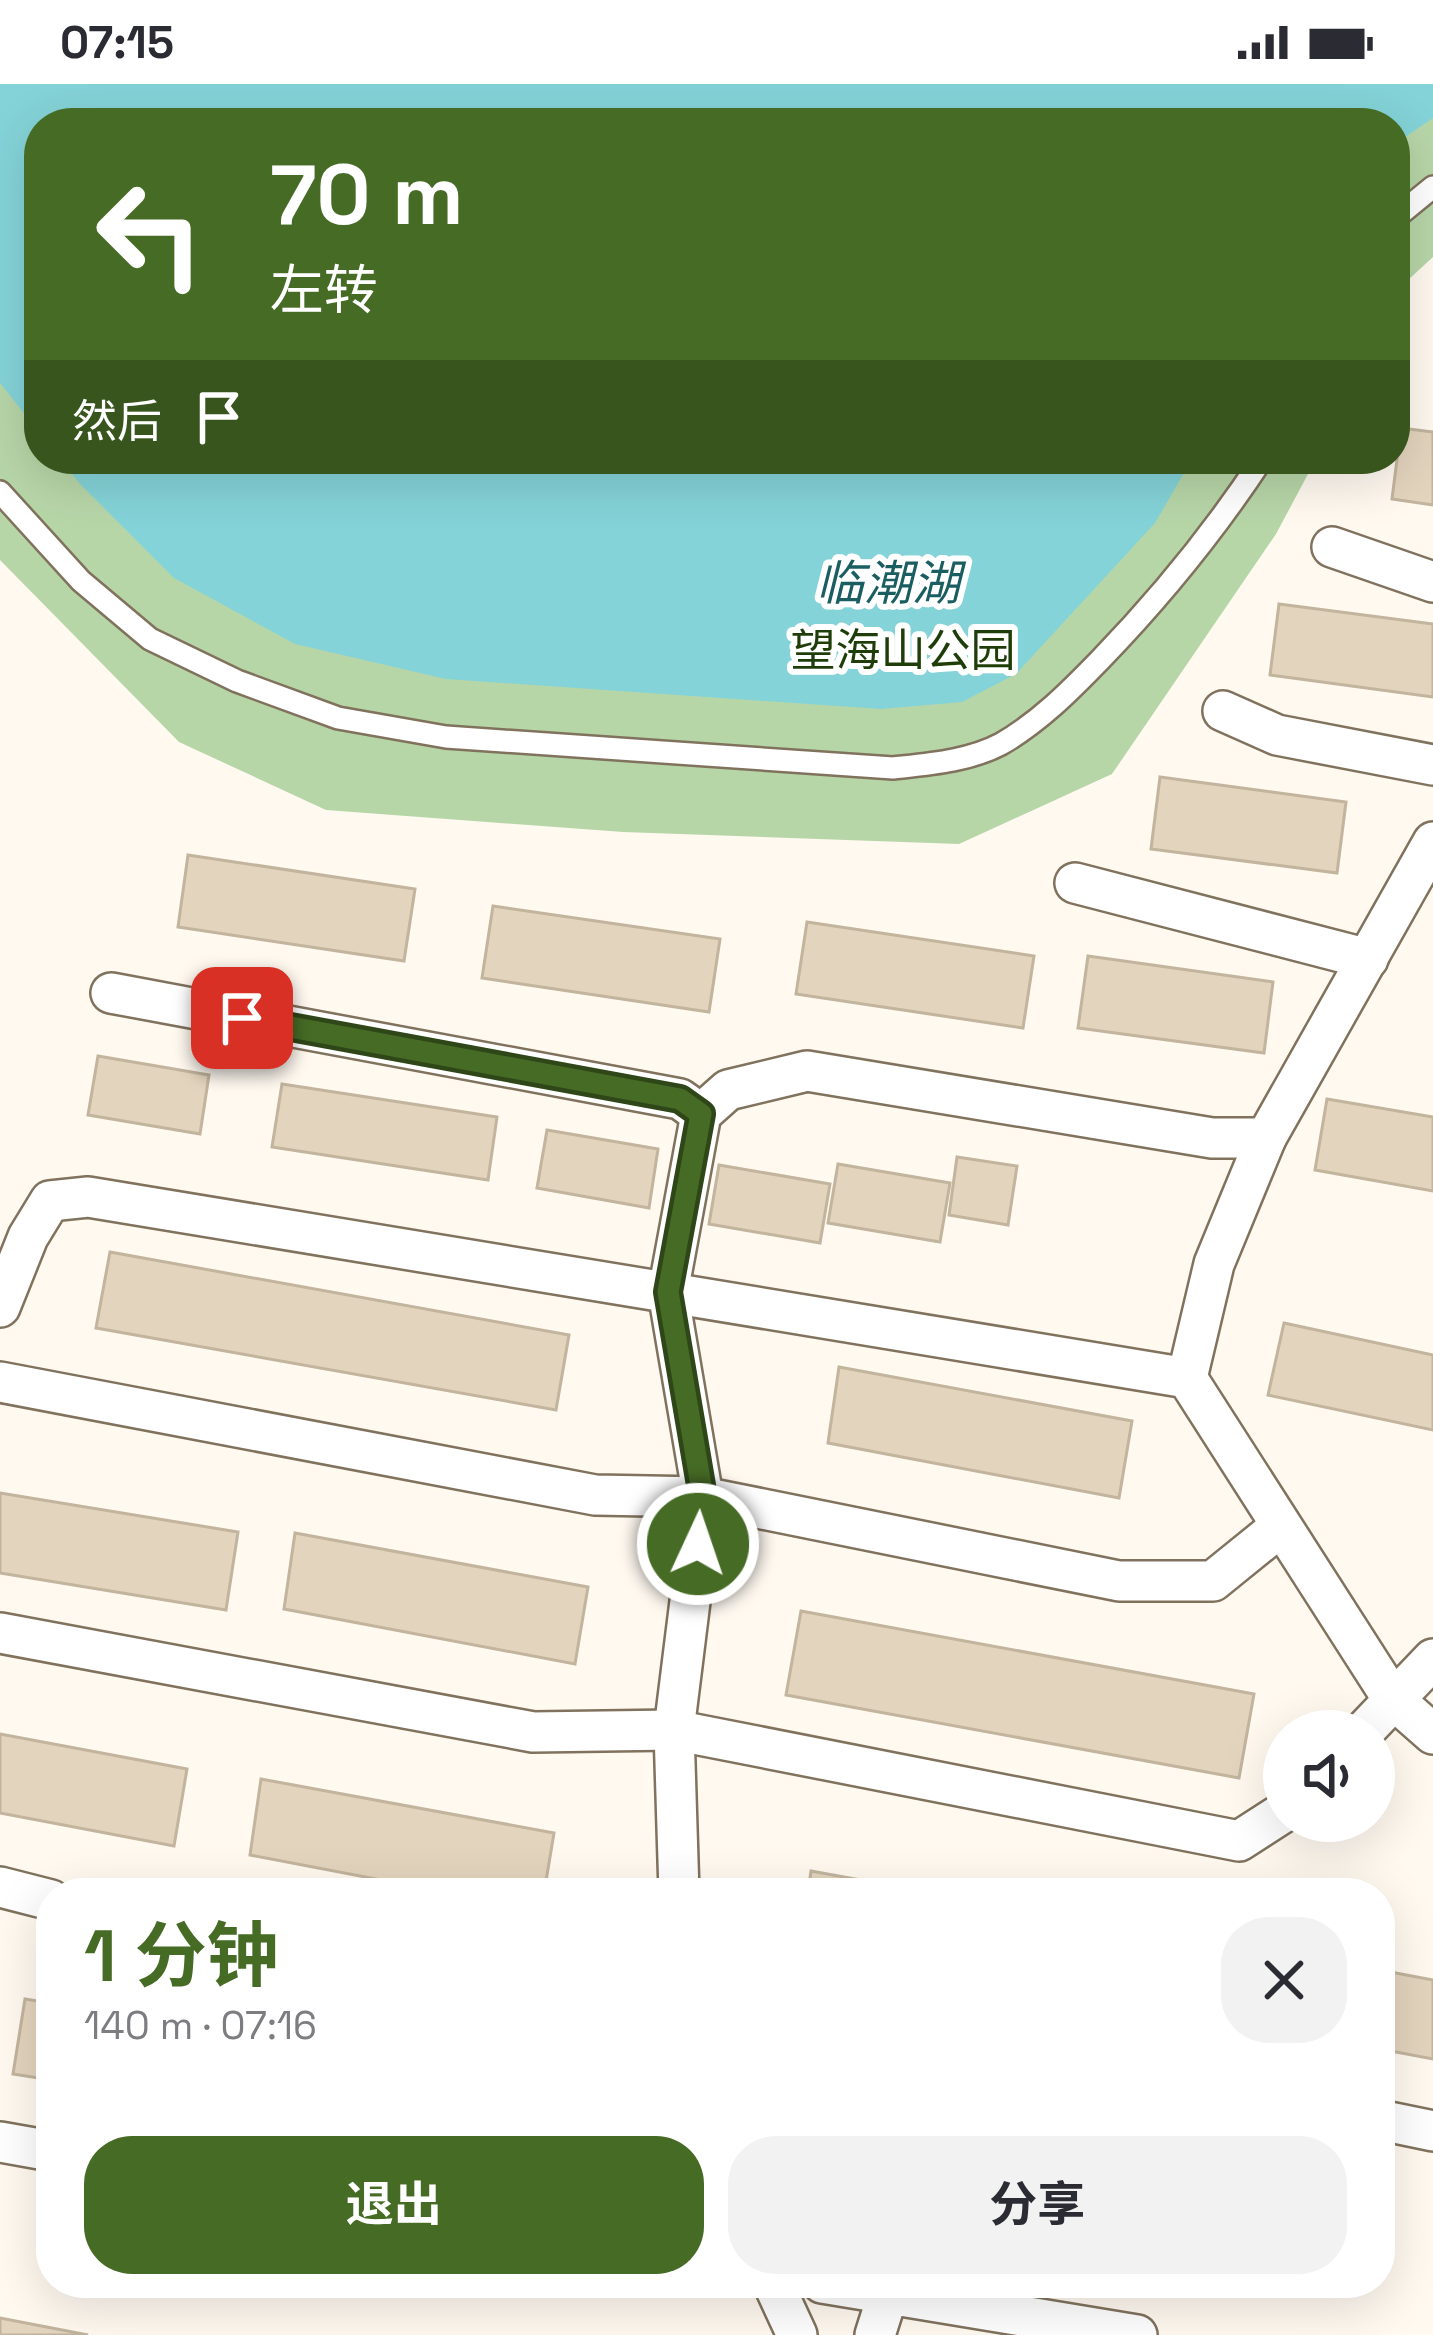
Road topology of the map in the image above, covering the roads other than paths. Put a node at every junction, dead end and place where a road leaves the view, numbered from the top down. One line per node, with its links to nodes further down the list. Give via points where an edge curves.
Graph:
1 (1252, 474): 2 (lane, via 1152,607 1055,706 998,746 893,768 446,737 338,718 150,639 81,581)
2 (0, 492)
3 (1332, 547): 4 (street)
4 (1433, 582)
5 (1223, 711): 6 (street, via 1277,735)
6 (1433, 765)
7 (1433, 842): 9 (street)
8 (1076, 883): 9 (street)
9 (1368, 959): 12 (street)
10 (111, 993): 11 (street, via 680,1099)
11 (701, 1114): 12 (street, via 728,1090 807,1071 1212,1138); 13 (street)
12 (1265, 1138): 15 (street, via 1214,1264)
13 (668, 1292): 14 (street, via 88,1197 50,1201); 15 (street); 17 (street)
14 (0, 1306)
15 (1186, 1378): 18 (street)
16 (0, 1382): 17 (street, via 595,1496)
17 (703, 1497): 18 (street, via 1119,1581 1213,1581); 23 (street)
18 (1281, 1526): 21 (street)
19 (0, 1633): 23 (street, via 533,1732)
20 (1433, 1659): 21 (street)
21 (1392, 1698): 22 (street); 24 (street)
22 (1382, 1710)
23 (674, 1730): 25 (street, via 1239,1841); 26 (street)
24 (1433, 1734)
25 (1263, 1826)
26 (679, 1878)
27 (0, 1887): 28 (street)
28 (36, 1896)
29 (1395, 2123): 30 (street)
30 (1433, 2131)
31 (0, 2142): 32 (street)
32 (36, 2148)
33 (780, 2298): 36 (street)
34 (887, 2298): 37 (street)
35 (912, 2298): 38 (street)
36 (797, 2335)
37 (875, 2335)
38 (1137, 2335)

